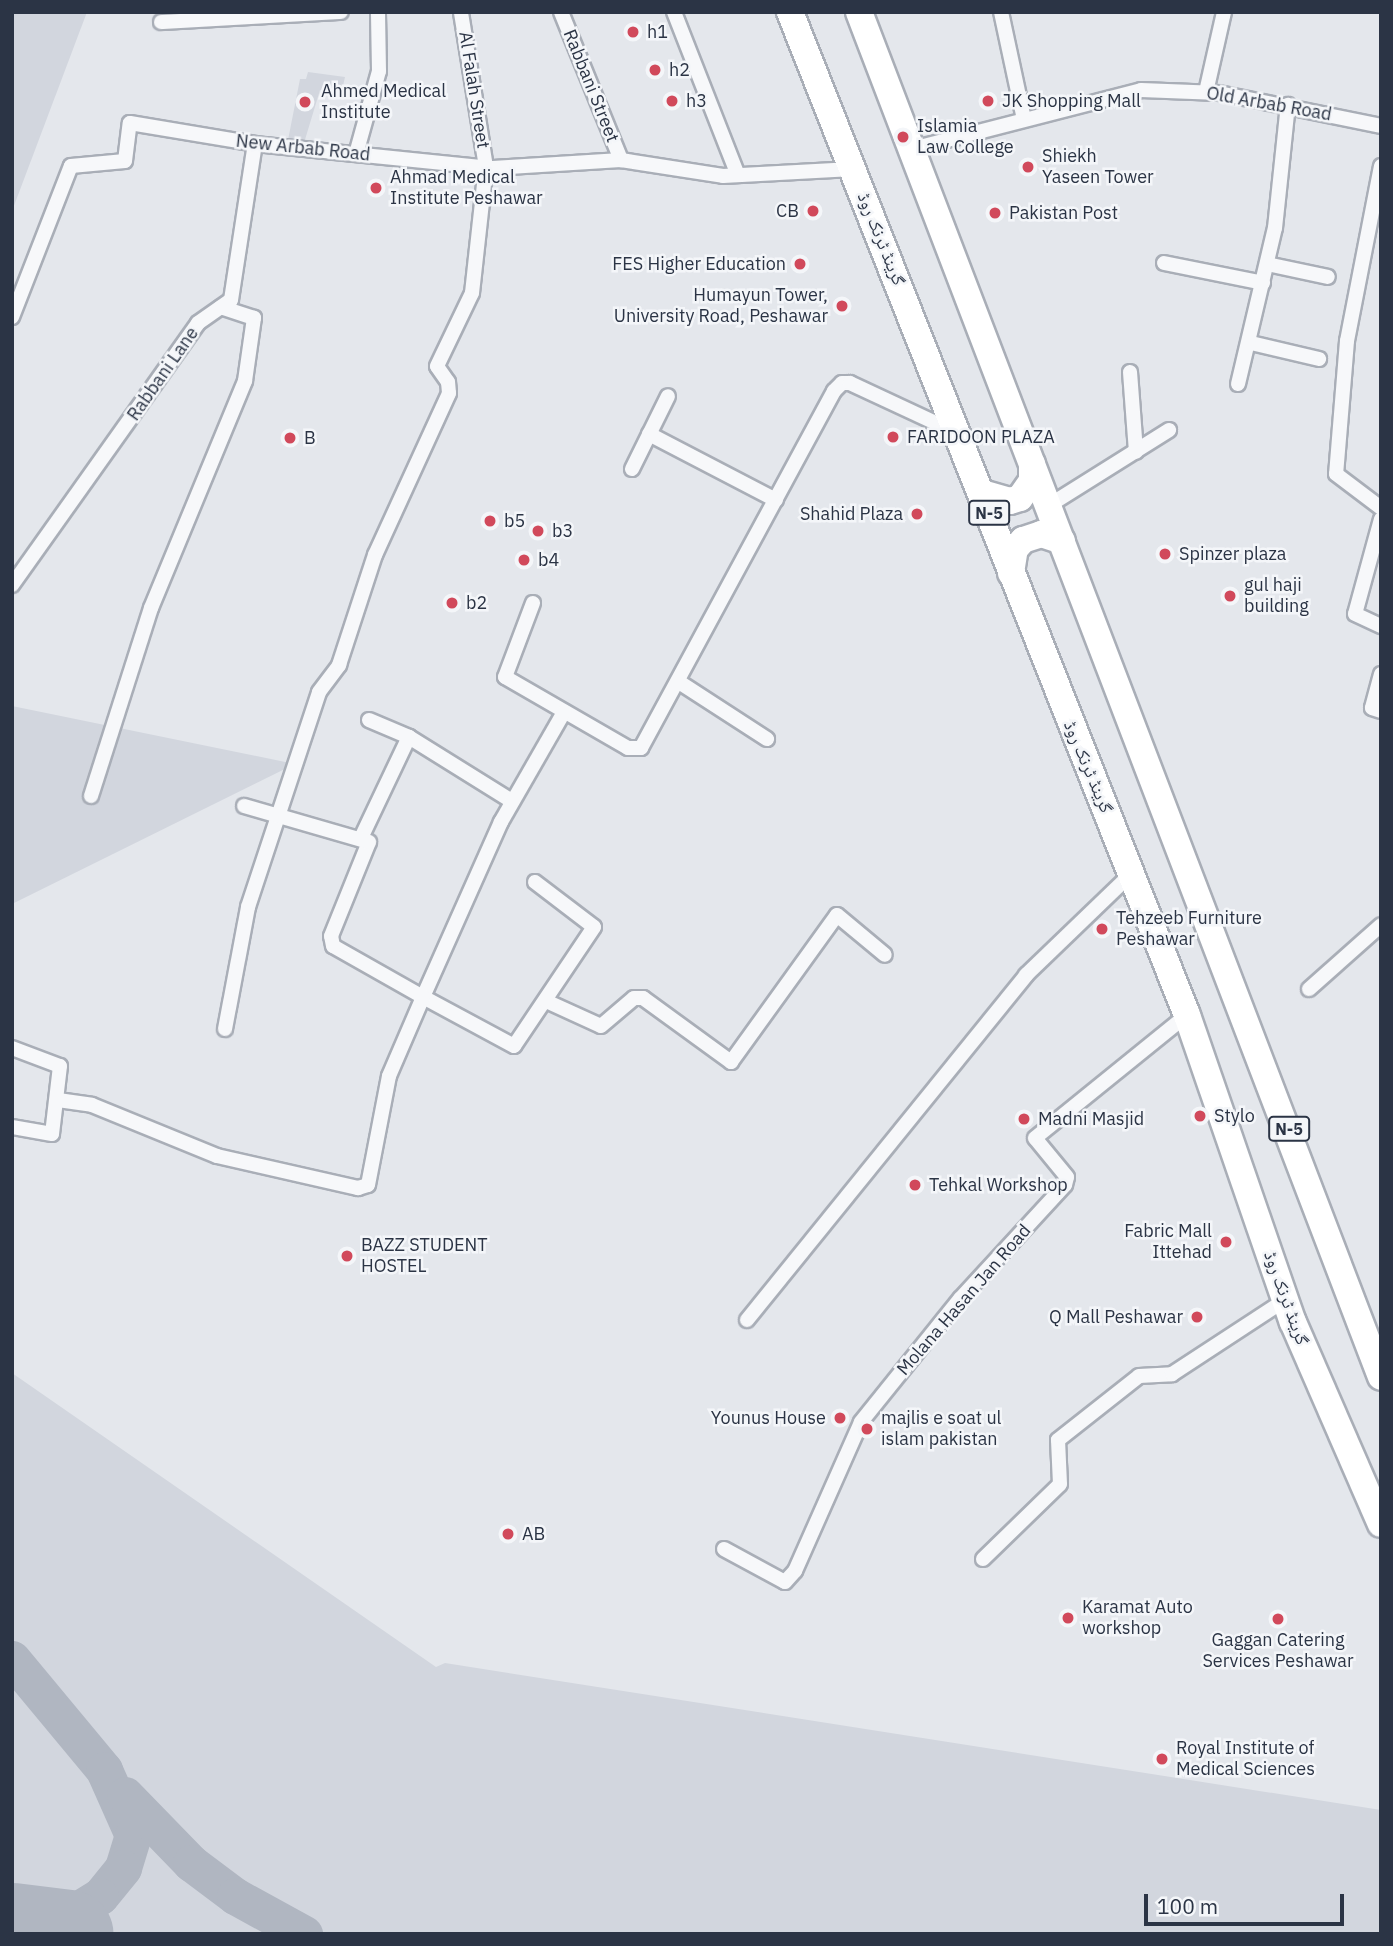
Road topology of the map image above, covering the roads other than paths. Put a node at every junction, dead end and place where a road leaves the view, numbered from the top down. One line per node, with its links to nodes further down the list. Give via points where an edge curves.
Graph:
1 (341, 12): 10 (street)
2 (378, 12): 17 (street, via 379,71)
3 (461, 12): 20 (street, Al Falah Street)
4 (561, 12): 18 (street, Rabbani Street)
5 (674, 12): 22 (street)
6 (790, 12): 21 (highway, گرینڈ ٹرنک روڈ / N-5)
7 (859, 12): 16 (highway, N-5)
8 (1001, 12): 13 (street)
9 (1224, 12): 11 (street)
10 (161, 22)
11 (1206, 92): 12 (street, Old Arbab Road); 13 (street, Old Arbab Road, via 1141,90)
12 (1288, 105): 14 (street, Old Arbab Road); 24 (street)
13 (1024, 119): 16 (street, Old Arbab Road)
14 (1381, 126)
15 (255, 144): 17 (street, New Arbab Road); 27 (street, Rabbani Lane, via 231,300); 28 (street, New Arbab Road, via 130,123 125,161 71,166)
16 (912, 149): 38 (highway, N-5)
17 (356, 154): 20 (street, New Arbab Road)
18 (621, 160): 20 (street, New Arbab Road); 22 (street, New Arbab Road)
19 (1381, 166): 43 (street, via 1347,341 1336,474)
20 (486, 167): 60 (street, Al Falah Street, via 472,293 437,366 448,382 449,393 375,555 339,665 319,692)
21 (853, 169): 22 (street, New Arbab Road); 36 (highway, گرینڈ ٹرنک روڈ / N-5)
22 (738, 175)
23 (1164, 263): 26 (street)
24 (1267, 264): 25 (street); 26 (street)
25 (1328, 277)
26 (1263, 283): 29 (street)
27 (221, 307): 47 (street, Rabbani Lane, via 198,323); 57 (street, via 254,318 245,381 151,608)
28 (12, 317)
29 (1251, 343): 30 (street); 32 (street)
30 (1319, 359)
31 (1130, 372): 37 (street)
32 (1238, 384)
33 (668, 396): 35 (street)
34 (1170, 430): 37 (street)
35 (649, 434): 39 (street); 41 (street)
36 (960, 434): 40 (highway, گرینڈ ٹرنک روڈ / N-5); 41 (street, via 842,383)
37 (1136, 453): 42 (street)
38 (1032, 464): 40 (highway, via 1031,481 1020,498 1010,501); 42 (highway, N-5)
39 (632, 469)
40 (982, 493): 46 (highway, گرینڈ ٹرنک روڈ / N-5)
41 (776, 500): 51 (street)
42 (1048, 506): 45 (highway, N-5)
43 (1381, 508)
44 (1381, 519): 49 (street, via 1355,614)
45 (1062, 541): 46 (highway, via 1041,534 1023,540 1015,550); 76 (highway, N-5)
46 (1011, 573): 62 (highway, گرینڈ ٹرنک روڈ / N-5)
47 (12, 585)
48 (533, 603): 53 (street, via 504,674)
49 (1381, 626)
50 (1381, 674): 52 (street, via 1372,708)
51 (679, 682): 53 (street, via 641,748 628,748); 56 (street)
52 (1381, 711)
53 (564, 712): 58 (street)
54 (369, 720): 55 (street)
55 (409, 737): 58 (street); 61 (street)
56 (766, 739)
57 (91, 796)
58 (512, 801): 67 (street)
59 (244, 806): 60 (street)
60 (279, 814): 61 (street); 70 (street, Al Falah Street, via 248,907)
61 (361, 838): 67 (street, via 369,842 368,852 331,936 333,946)
62 (1132, 873): 69 (highway, گرینڈ ٹرنک روڈ / N-5); 75 (street, via 1026,975)
63 (535, 881): 68 (street, via 594,927)
64 (1381, 925): 66 (street)
65 (884, 955): 68 (street, via 837,915 731,1062 643,998 634,998 601,1026)
66 (1309, 989)
67 (423, 997): 68 (street, via 514,1046); 72 (street, via 389,1076 370,1181 362,1189 217,1156 92,1105)
68 (546, 1001)
69 (1187, 1015): 74 (highway, گرینڈ ٹرنک روڈ / N-5); 79 (street, Molana Hasan Jan Road, via 1035,1138 1067,1177 1065,1185 960,1299 861,1422 795,1571 785,1582)
70 (225, 1029)
71 (12, 1048): 72 (street, via 58,1063)
72 (58, 1100): 73 (street, via 52,1134)
73 (12, 1127)
74 (1285, 1300): 78 (highway, گرینڈ ٹرنک روڈ / N-5); 80 (street, via 1171,1374 1139,1376 1058,1440 1060,1483)
75 (747, 1321)
76 (1372, 1327): 77 (highway, N-5)
77 (1381, 1377)
78 (1381, 1524)
79 (724, 1549)
80 (983, 1559)

